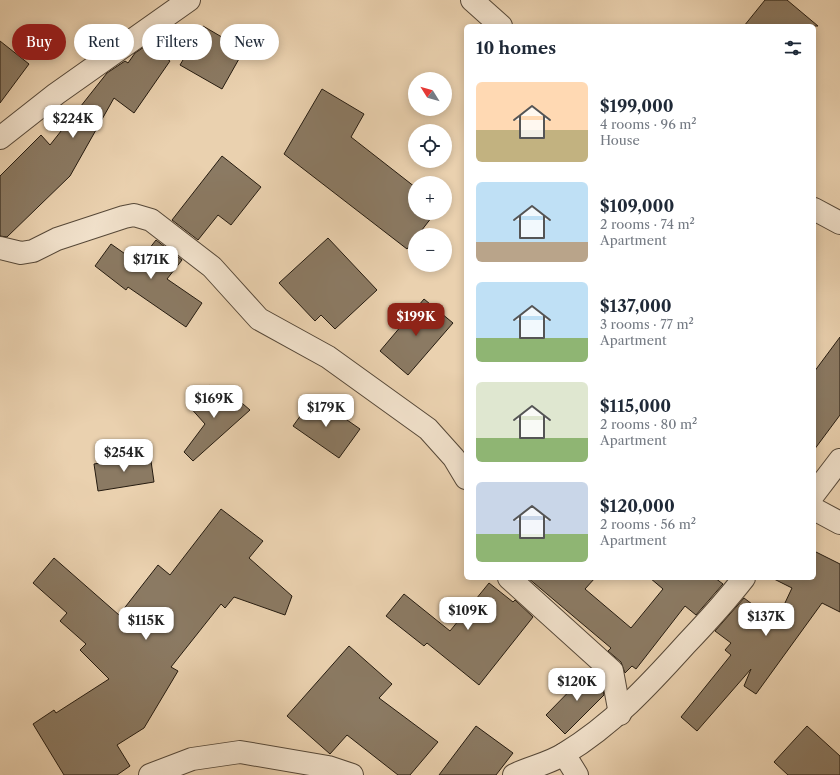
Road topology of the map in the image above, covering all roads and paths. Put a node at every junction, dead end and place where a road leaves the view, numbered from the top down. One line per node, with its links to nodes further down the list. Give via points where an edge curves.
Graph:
1 (190, 0): 4 (street, via 56,94)
2 (472, 0): 3 (street)
3 (499, 24)
4 (0, 138)
5 (816, 210): 6 (street)
6 (840, 222)
7 (0, 248): 9 (street, via 21,253 33,251 57,239 124,217 134,215 150,220 212,267 259,319 328,357 428,429 454,458)
8 (840, 460): 10 (street)
9 (464, 475)
10 (816, 491)
11 (816, 510): 12 (street)
12 (840, 523)
13 (511, 580): 15 (street, via 612,671)
14 (742, 580): 15 (street)
15 (620, 714): 16 (street)
16 (564, 754): 19 (street, via 543,765); 20 (street)
17 (150, 775): 18 (street, via 192,759 240,752 328,767)
18 (352, 775)
19 (514, 775)
20 (578, 775)

